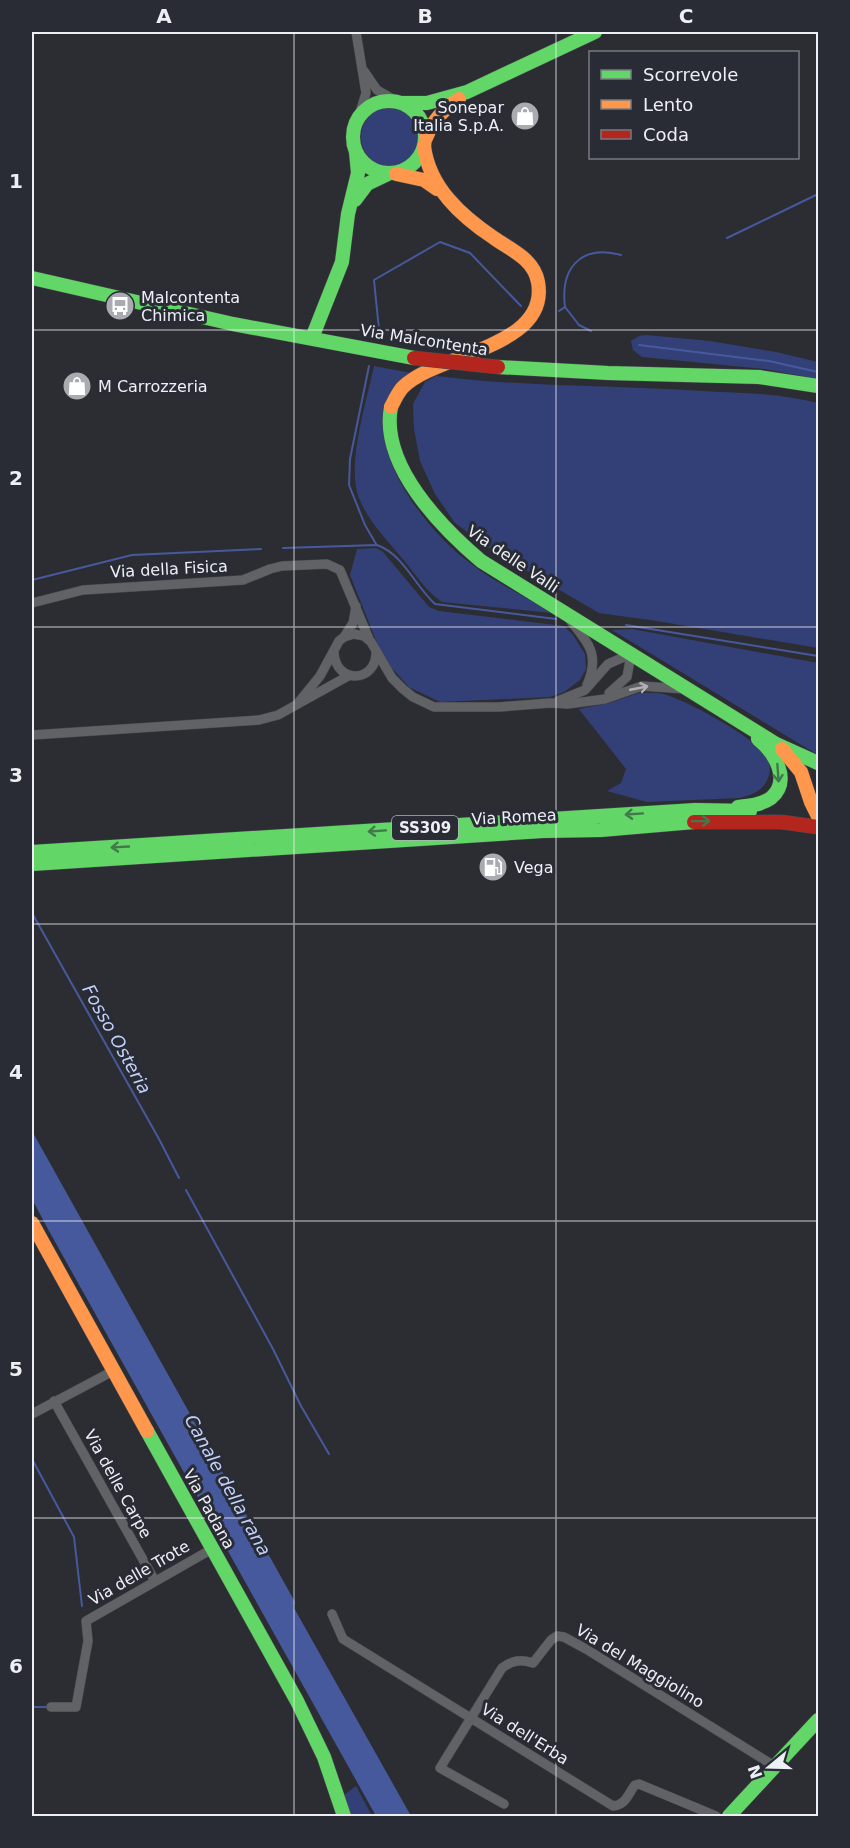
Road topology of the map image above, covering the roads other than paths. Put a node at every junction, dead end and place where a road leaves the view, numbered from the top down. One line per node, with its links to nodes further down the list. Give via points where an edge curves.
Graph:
1 (356, 32): 3 (street)
2 (596, 32): 4 (street)
3 (362, 67): 5 (street, via 377,90); 6 (street, via 366,93)
4 (467, 92): 5 (street, via 427,103); 7 (street, via 438,114)
5 (400, 103): 6 (street, via 376,104); 7 (street, via 420,118)
6 (358, 119): 8 (street)
7 (425, 144): 9 (street, via 415,164); 10 (street, Via delle Valli, via 428,170)
8 (354, 145): 9 (street, via 366,166); 11 (street, via 358,173)
9 (392, 173): 10 (street, Via delle Valli, via 424,180); 11 (street, via 367,184)
10 (441, 191): 17 (street, Via delle Valli, via 485,232 529,261 539,282 538,304 522,328 414,379 398,392 391,406 390,423 395,448 415,492 452,537 481,561)
11 (349, 210): 13 (street, via 339,274)
12 (32, 278): 13 (street, Via Malcontenta)
13 (312, 338): 14 (street, Via Malcontenta, bridge, via 414,358 498,367 759,377)
14 (819, 386)
15 (32, 603): 16 (street, Via della Fisica, via 83,590 243,580 270,569 327,564 340,570)
16 (356, 606): 18 (street); 19 (street, Via della Fisica)
17 (566, 614): 22 (street, Via delle Valli); 26 (street, via 593,654 593,672)
18 (344, 637): 19 (street, via 357,634); 21 (street)
19 (369, 639): 20 (street, Via della Fisica)
20 (376, 650): 23 (street, via 374,663); 25 (street, Via della Fisica)
21 (334, 653): 24 (street, via 339,668); 30 (street)
22 (631, 654): 26 (street, Via della Fisica, via 609,664); 27 (street, Via delle Valli); 28 (street, Via della Fisica, via 627,677 614,690)
23 (366, 673): 24 (street); 25 (street)
24 (350, 675): 30 (street)
25 (392, 678): 29 (street, Via della Fisica, via 412,697 434,707)
26 (585, 690): 29 (street, Via della Fisica)
27 (688, 690): 28 (street, Via della Fisica, one-way to 27, via 642,686); 31 (street, Via delle Valli)
28 (591, 702): 29 (street, Via della Fisica)
29 (550, 703)
30 (298, 704): 32 (street, via 259,720)
31 (729, 715): 33 (street, Via delle Valli); 37 (street, Via delle Valli, one-way to 37, via 777,759 779,784 763,803)
32 (32, 735)
33 (776, 744): 34 (street, Via delle Valli); 38 (street, Via delle Valli, via 796,764)
34 (801, 755): 35 (street, Via delle Valli); 36 (street, Via delle Valli)
35 (819, 763)
36 (819, 772)
37 (717, 810): 38 (street, Via Romea / SS309); 40 (street, Via Romea / SS309, one-way to 40)
38 (819, 817)
39 (819, 827): 41 (street, Via Romea / SS309, one-way to 39, via 601,830 674,822 744,820)
40 (32, 852)
41 (32, 864)
42 (32, 1223): 43 (street, Via Padana)
43 (114, 1371): 44 (street); 46 (street, Via Padana)
44 (54, 1401): 45 (street); 47 (street, Via delle Carpe)
45 (32, 1414)
46 (212, 1549): 47 (street, Via delle Trote); 54 (street, Via Padana, via 311,1730)
47 (155, 1581): 49 (street, Via delle Trote, via 86,1621 88,1641 76,1707)
48 (332, 1614): 50 (street, Via dell'Erba, via 343,1639)
49 (51, 1707)
50 (471, 1718): 52 (street, Via del Maggiolino, via 502,1668 522,1659 533,1664 551,1640 564,1637); 53 (street, Via del Maggiolino, via 440,1768); 55 (street, Via dell'Erba, via 613,1806 624,1802 639,1784)
51 (819, 1720): 52 (street)
52 (776, 1767): 56 (street)
53 (504, 1804)
54 (344, 1816)
55 (716, 1816)
56 (729, 1816)

